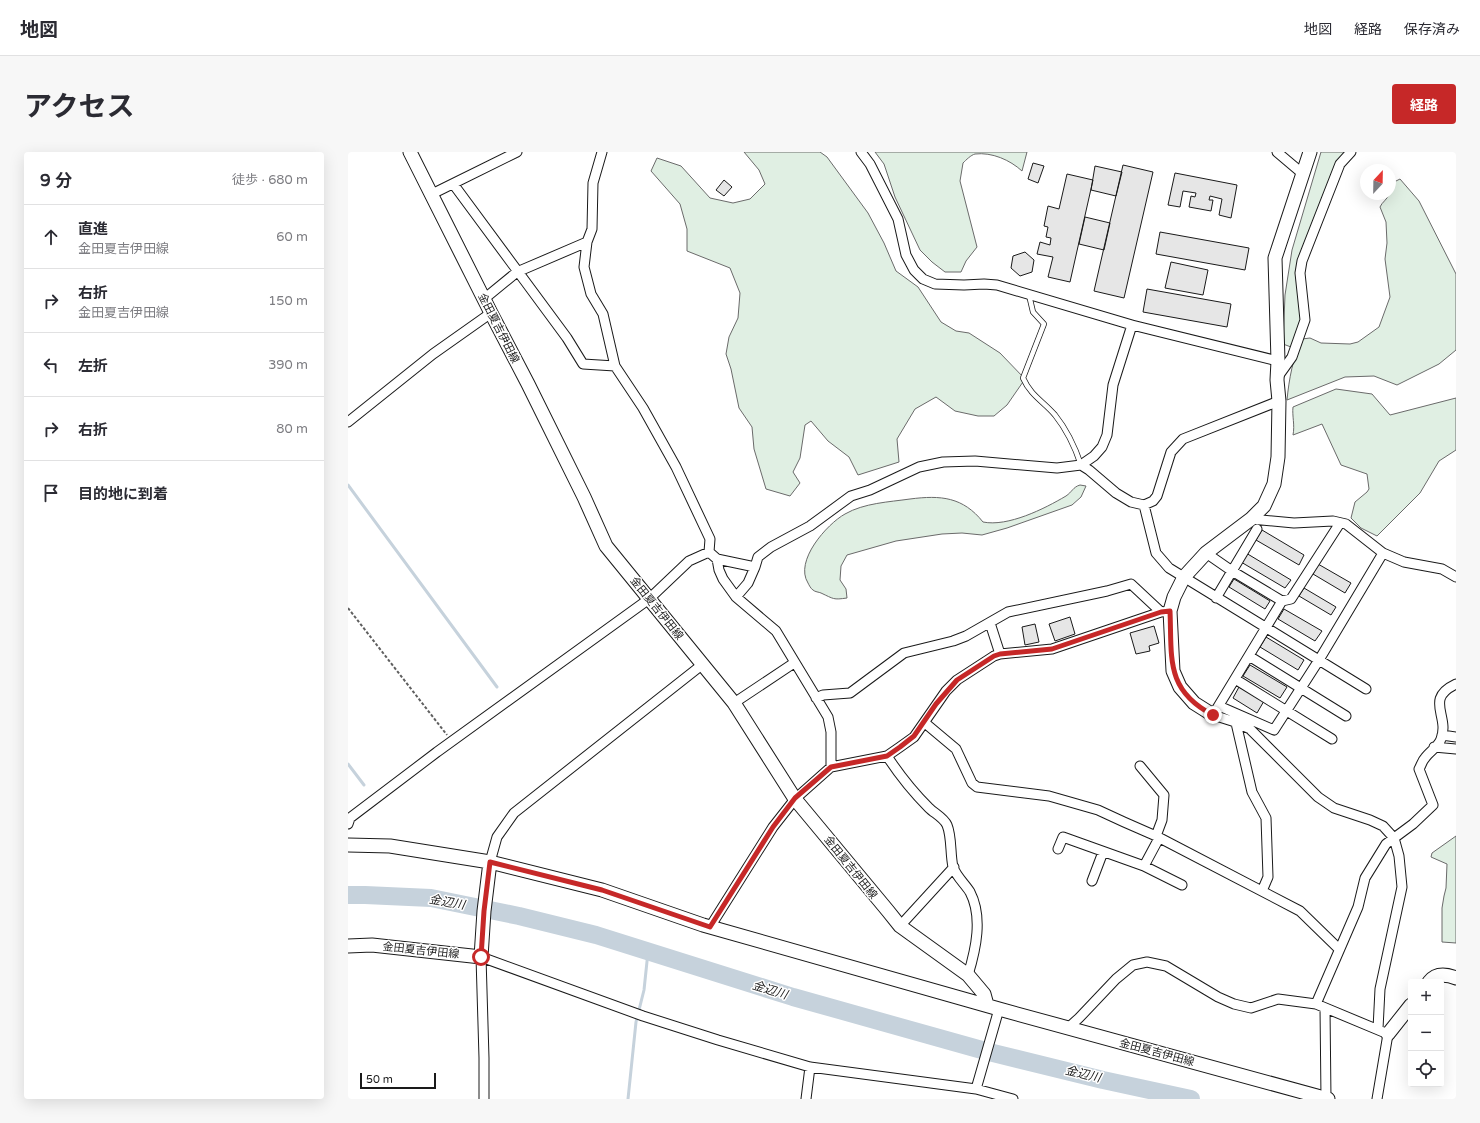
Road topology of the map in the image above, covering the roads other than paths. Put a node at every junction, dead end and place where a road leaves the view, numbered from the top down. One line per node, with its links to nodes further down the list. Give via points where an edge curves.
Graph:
1 (410, 152): 10 (main road, 金田夏吉伊田線)
2 (517, 152): 9 (street)
3 (602, 152): 11 (street, via 593,183 592,229)
4 (861, 152): 13 (street, via 870,164 898,219 906,255 914,270 923,278 935,284 997,285)
5 (1277, 152): 8 (street)
6 (1310, 152): 8 (main road)
7 (1351, 152): 19 (street, via 1340,164 1302,261 1300,273 1305,320 1292,357)
8 (1303, 174): 17 (main road, via 1275,258)
9 (454, 184): 10 (street); 12 (street)
10 (432, 194): 14 (main road, 金田夏吉伊田線)
11 (587, 242): 12 (street); 18 (street, via 584,267 591,294 603,314)
12 (517, 272): 14 (street); 18 (street, via 567,338 583,364)
13 (1029, 295): 16 (street); 22 (lane, via 1033,312 1044,324 1023,378 1031,393 1061,424)
14 (484, 299): 15 (main road, 金田夏吉伊田線)
15 (491, 314): 21 (street, via 433,354); 36 (main road, 金田夏吉伊田線, via 528,384 606,546)
16 (1132, 325): 17 (street); 22 (street, via 1113,385 1107,435 1102,447)
17 (1278, 361): 19 (main road)
18 (615, 366): 26 (street, via 643,408 676,467 710,539)
19 (1277, 380): 20 (main road)
20 (1279, 401): 23 (street, via 1182,439 1171,452 1157,496); 25 (main road, via 1278,457 1274,484)
21 (348, 422)
22 (1081, 465): 23 (street, via 1116,493 1131,502); 30 (street, via 1057,468 975,461 943,462 919,467 851,496 810,526 771,547 758,557)
23 (1144, 505): 33 (street, via 1156,553 1168,568)
24 (1340, 523): 25 (street); 28 (street, via 1346,524); 37 (street, via 1292,599)
25 (1254, 524): 27 (main road); 31 (street)
26 (709, 552): 29 (street); 36 (street, via 689,561)
27 (1206, 553): 31 (street); 33 (main road)
28 (1383, 553): 32 (street, via 1404,562 1442,569); 43 (street)
29 (717, 559): 30 (street); 34 (street, via 719,570)
30 (755, 566): 34 (street, via 748,583)
31 (1232, 571): 35 (street); 37 (street)
32 (1456, 577)
33 (1184, 578): 35 (street); 38 (main road)
34 (736, 597): 44 (street, via 776,631)
35 (1216, 598): 40 (street)
36 (649, 599): 45 (main road, 金田夏吉伊田線); 66 (street, via 452,741 350,818)
37 (1282, 601): 40 (street)
38 (1166, 611): 39 (street, via 1131,584 1008,612); 41 (street, via 1052,649); 52 (main road, via 1173,671 1180,688 1194,703)
39 (990, 623): 41 (street); 50 (street, via 953,641 904,653 850,693)
40 (1266, 629): 42 (street); 43 (street)
41 (1000, 654): 55 (street, via 957,680)
42 (1250, 656): 46 (street); 48 (street)
43 (1319, 660): 48 (street); 49 (street)
44 (794, 663): 50 (street); 51 (street)
45 (703, 664): 51 (main road, 金田夏吉伊田線); 72 (street, via 514,813 497,836)
46 (1235, 679): 52 (street); 53 (street)
47 (1456, 684): 57 (street, via 1442,694 1439,704)
48 (1301, 688): 53 (street); 54 (street)
49 (1366, 689)
50 (816, 698): 64 (street, via 828,717 831,732)
51 (734, 703): 65 (main road, 金田夏吉伊田線)
52 (1216, 711): 53 (street, via 1274,730); 56 (street)
53 (1286, 711): 59 (street)
54 (1346, 716)
55 (925, 723): 62 (street, via 914,736); 67 (street, via 956,749 972,783 977,787 1049,796 1098,810)
56 (1236, 723): 68 (street, via 1250,729 1318,797 1334,808 1383,826); 77 (street, via 1252,792 1266,818 1268,877)
57 (1442, 735): 58 (street); 60 (street)
58 (1456, 737)
59 (1332, 739)
60 (1434, 747): 61 (street); 68 (street, via 1419,770 1434,805)
61 (1456, 749)
62 (887, 756): 64 (street); 74 (street, via 904,782 946,824)
63 (1140, 766): 67 (street, via 1164,795)
64 (831, 767): 65 (street)
65 (795, 798): 78 (main road, 金田夏吉伊田線); 79 (street, via 773,827)
66 (348, 824)
67 (1158, 837): 73 (street); 77 (street)
68 (1394, 838): 81 (street, via 1386,844 1365,878 1358,907); 91 (street, via 1400,856 1402,887 1380,989)
69 (348, 845): 72 (main road, 金田夏吉伊田線, via 390,846)
70 (1058, 849): 71 (street, via 1063,837)
71 (1103, 852): 73 (street); 75 (street)
72 (490, 862): 79 (main road, 金田夏吉伊田線, via 602,890); 82 (main road)
73 (1144, 866): 76 (street)
74 (954, 867): 78 (street); 83 (street, via 976,905 977,930)
75 (1092, 882)
76 (1182, 885)
77 (1262, 891): 81 (street, via 1300,911)
78 (900, 926): 83 (main road, 金田夏吉伊田線)
79 (710, 927): 89 (main road, 金田夏吉伊田線)
80 (348, 946): 82 (main road, 金田夏吉伊田線, via 372,945)
81 (1339, 949): 86 (street)
82 (481, 953): 92 (street, via 651,1018); 94 (street)
83 (968, 975): 89 (main road, 金田夏吉伊田線)
84 (1456, 978): 85 (main road, via 1440,975)
85 (1431, 979)
86 (1316, 1004): 87 (street); 90 (street, via 1278,999 1251,1008 1234,1004 1166,966 1147,962 1133,965 1116,979)
87 (1325, 1008): 91 (street); 97 (street)
88 (1408, 1008): 91 (main road)
89 (994, 1010): 90 (main road, 金田夏吉伊田線); 93 (street)
90 (1068, 1028): 97 (main road, 金田夏吉伊田線)
91 (1383, 1032): 98 (street)
92 (810, 1067): 93 (street); 95 (street)
93 (976, 1089): 96 (street)
94 (484, 1099)
95 (806, 1099)
96 (1013, 1099)
97 (1327, 1099)
98 (1377, 1099)

